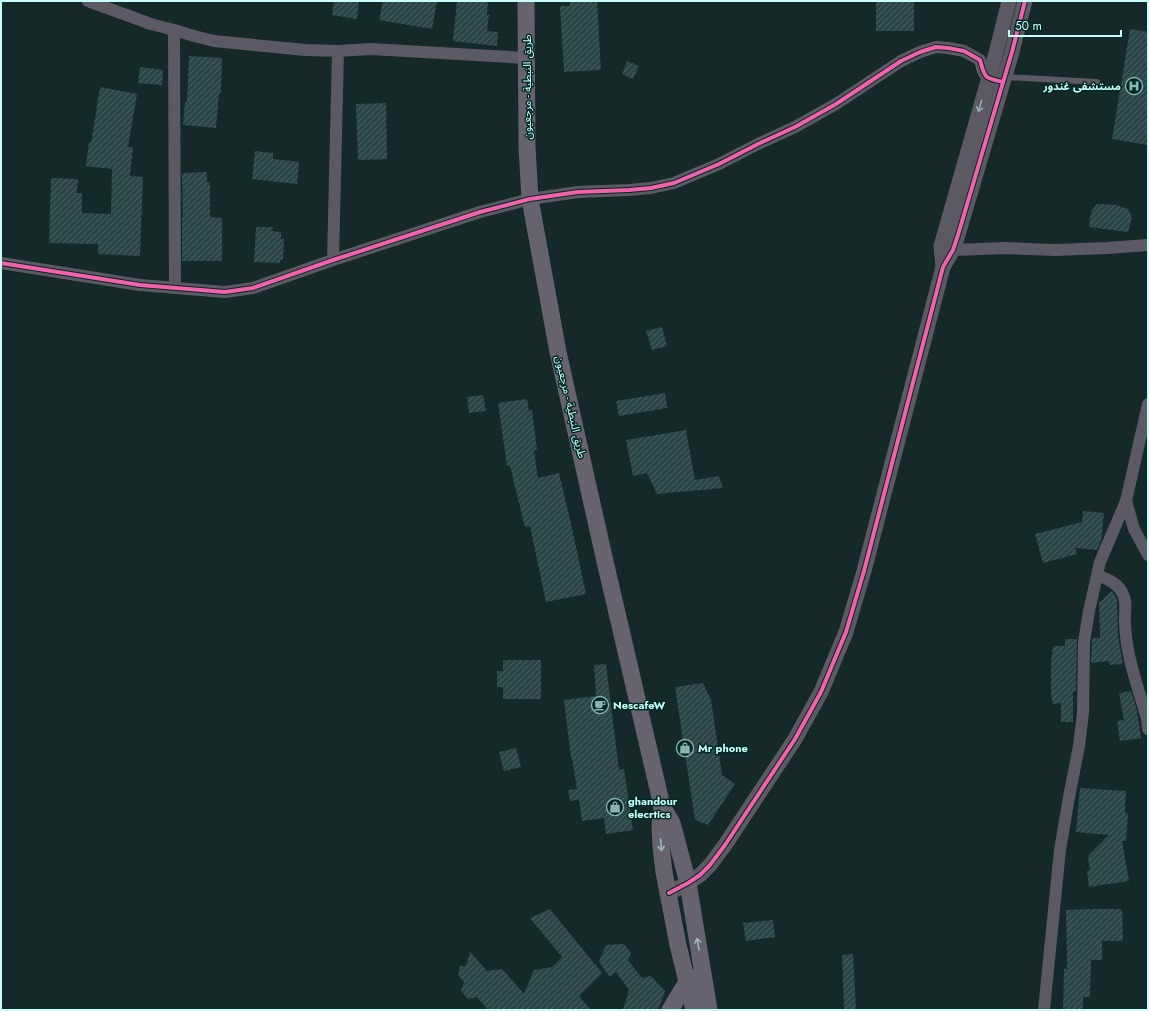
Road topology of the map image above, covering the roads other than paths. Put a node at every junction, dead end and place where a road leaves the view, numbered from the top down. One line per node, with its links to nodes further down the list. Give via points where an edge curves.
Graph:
1 (88, 1): 5 (street)
2 (526, 1): 9 (main road, طريق النبطية - مرجعيون)
3 (1008, 1): 6 (street)
4 (1025, 1): 8 (street)
5 (174, 30): 7 (street, via 214,41); 19 (street)
6 (997, 49): 8 (street); 10 (street); 11 (street)
7 (338, 51): 9 (street, via 371,50); 17 (street)
8 (1012, 52): 12 (street)
9 (526, 58): 14 (main road, طريق النبطية - مرجعيون)
10 (980, 60): 11 (street, via 984,74); 14 (street, via 964,51 948,48 936,47 920,52 901,61 836,104 795,127 674,183 651,188 578,192)
11 (988, 78): 12 (street); 16 (street, one-way to 16)
12 (1004, 80): 13 (lane); 16 (street)
13 (1097, 82)
14 (530, 198): 17 (street); 26 (main road, طريق النبطية - مرجعيون, via 558,352)
15 (1148, 245): 16 (street, via 1055,250)
16 (947, 248): 27 (street, via 846,632 821,692 795,739 725,845 710,865)
17 (333, 260): 19 (street, via 253,288 225,292)
18 (1, 263): 19 (street, via 140,285)
19 (175, 288)
20 (1148, 404): 21 (street)
21 (1126, 501): 22 (street, via 1134,529); 24 (street, via 1100,562)
22 (1143, 536): 23 (street)
23 (1148, 555)
24 (1098, 575): 25 (street, via 1110,580 1123,594 1127,649); 33 (street, via 1084,642 1083,713 1060,850)
25 (1148, 728)
26 (662, 806): 27 (main road, طريق النبطية - مرجعيون, via 672,823); 28 (main road, طريق النبطية - مرجعيون, one-way to 28, via 661,846)
27 (688, 883): 28 (street); 29 (main road, طريق النبطية - مرجعيون, one-way to 27)
28 (669, 893): 30 (main road, طريق النبطية - مرجعيون)
29 (702, 970): 30 (main road); 32 (main road, طريق النبطية - مرجعيون)
30 (689, 999): 31 (main road)
31 (670, 1010)
32 (709, 1010)
33 (1044, 1010)

